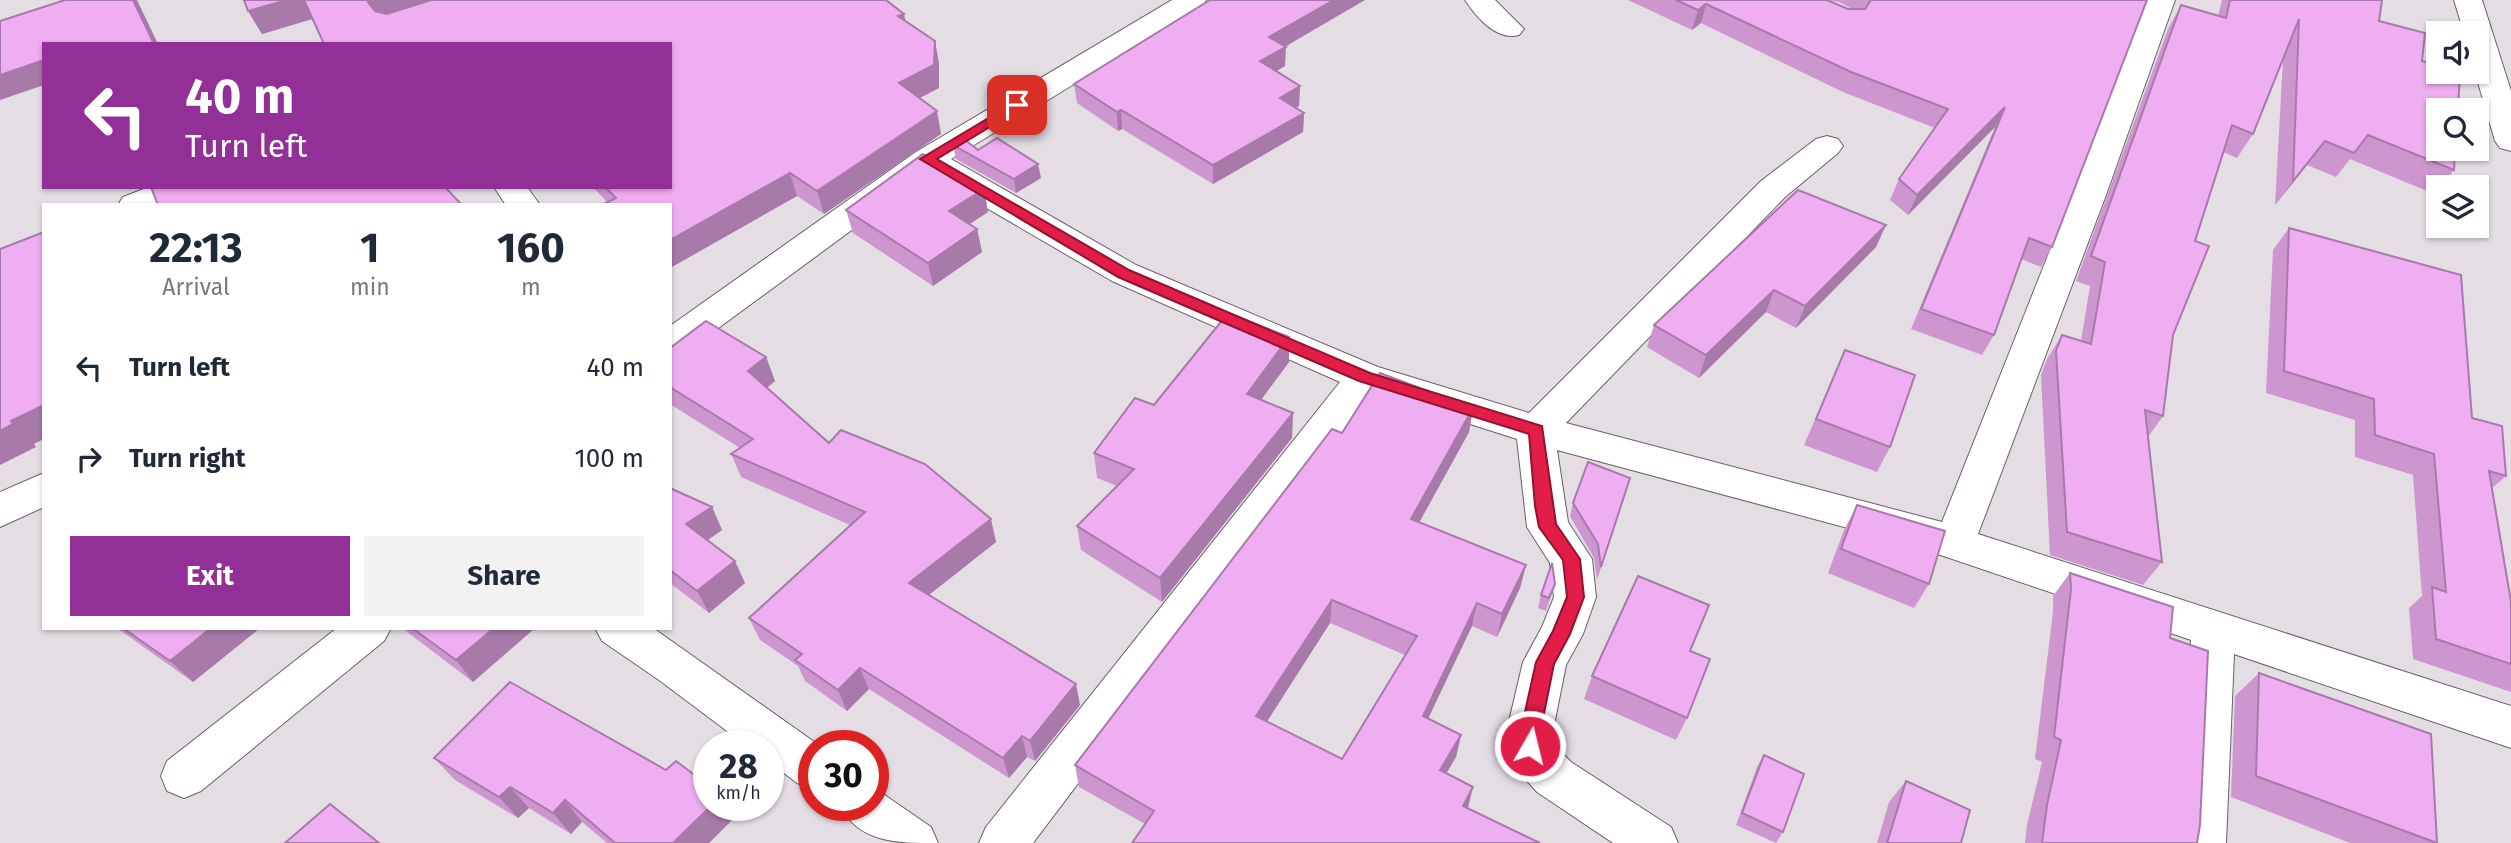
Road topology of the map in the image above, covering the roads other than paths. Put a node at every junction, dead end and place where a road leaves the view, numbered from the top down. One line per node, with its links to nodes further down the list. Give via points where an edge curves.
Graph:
1 (1479, 0): 5 (street)
2 (2161, 0): 16 (street)
3 (2468, 0): 6 (street)
4 (1176, 3): 8 (street)
5 (1509, 29)
6 (2511, 141)
7 (1827, 146): 13 (street, via 1773,189)
8 (927, 159): 11 (street); 12 (street, via 1124,273)
9 (176, 189): 10 (street)
10 (140, 203)
11 (672, 344)
12 (1365, 377): 13 (street); 25 (street)
13 (1536, 430): 16 (street); 26 (street, via 1543,506 1548,527 1572,559 1575,597 1545,662 1530,746 1541,766 1554,777)
14 (42, 490): 15 (street)
15 (0, 511)
16 (1954, 543): 19 (street)
17 (366, 630): 22 (street)
18 (620, 630): 21 (street)
19 (2213, 630): 20 (street); 27 (street)
20 (2511, 727)
21 (798, 756)
22 (184, 776)
23 (885, 821): 24 (street)
24 (915, 843)
25 (1003, 843)
26 (1654, 843)
27 (2202, 843)

